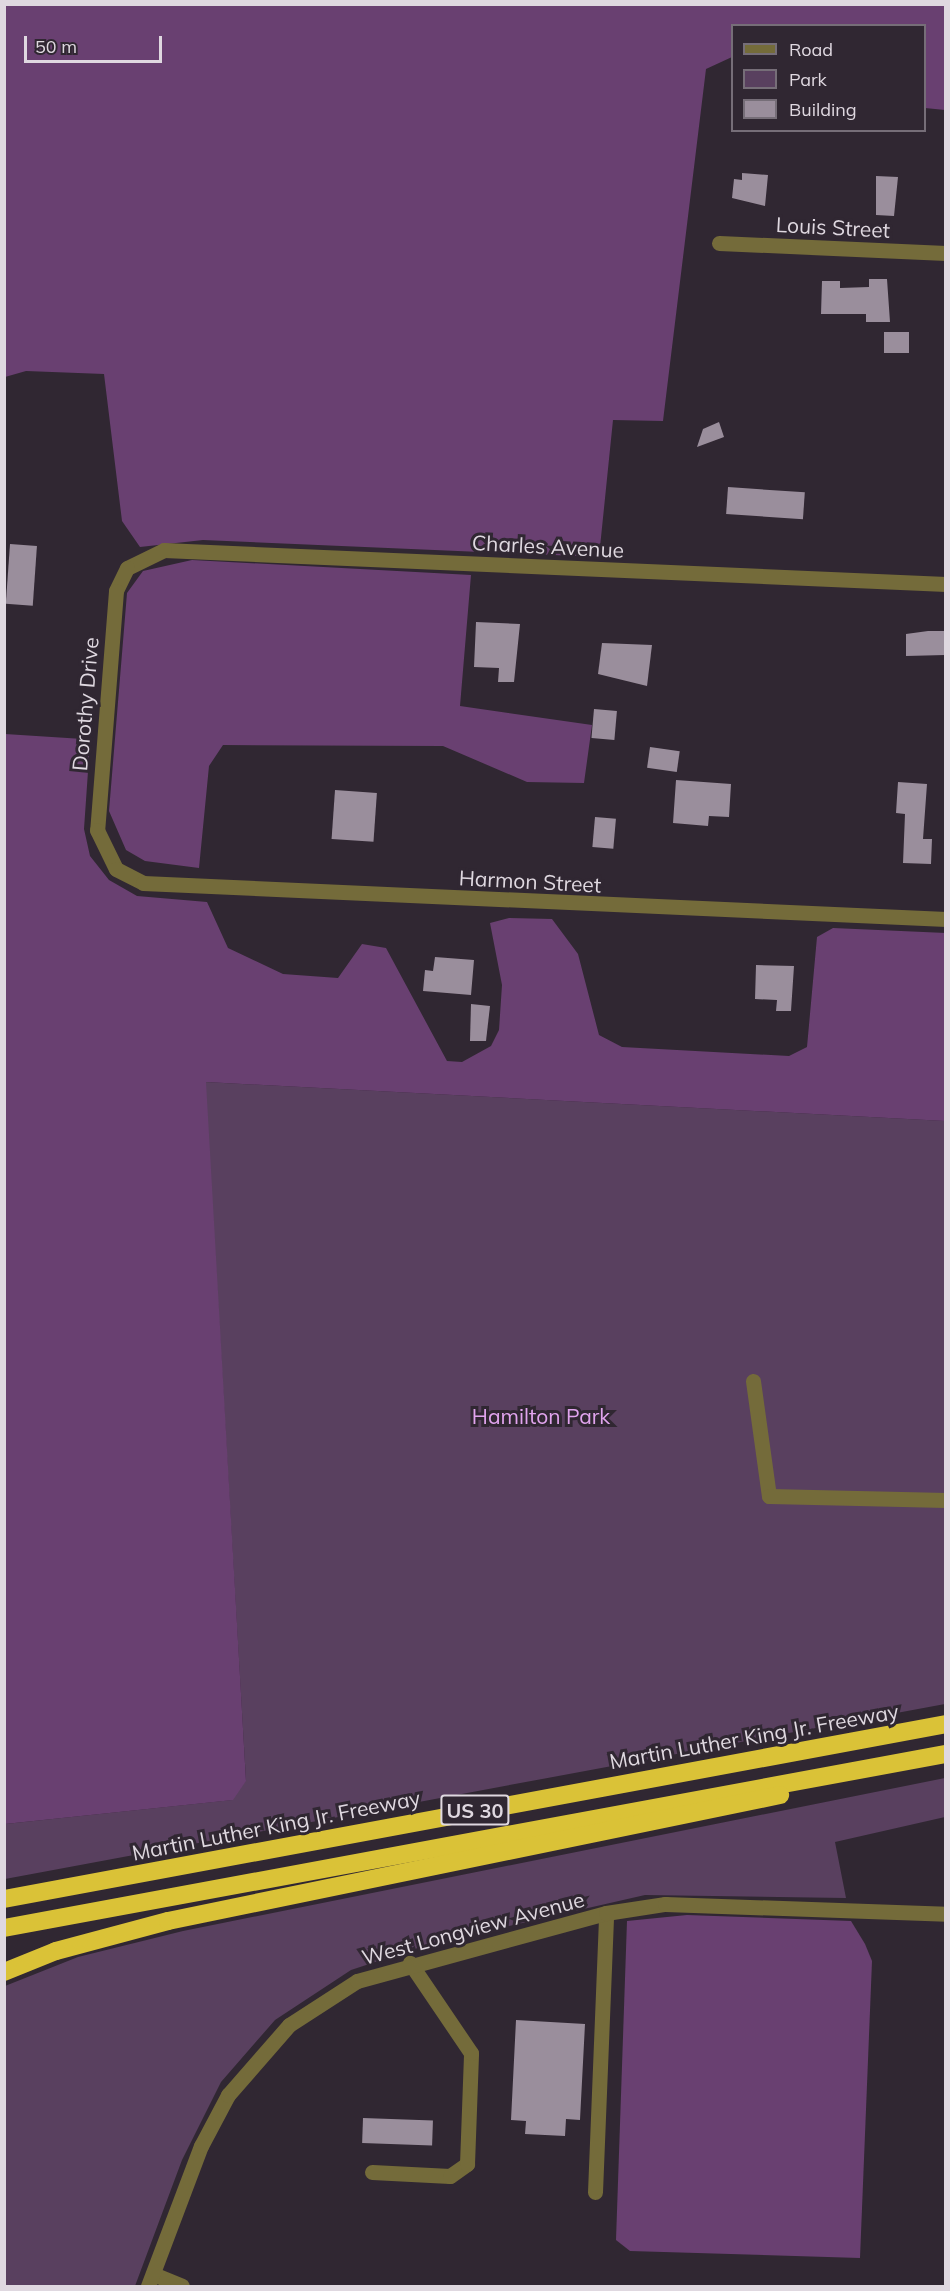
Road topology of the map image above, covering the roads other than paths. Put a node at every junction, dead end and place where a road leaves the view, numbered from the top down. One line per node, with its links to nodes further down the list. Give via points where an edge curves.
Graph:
1 (719, 243): 2 (street, Louis Street)
2 (945, 253)
3 (150, 555): 4 (street, Charles Avenue, via 210,550); 5 (street, Dorothy Drive, via 127,568 116,591 97,830)
4 (945, 584)
5 (116, 869): 6 (street, Harmon Street, via 143,883 187,887)
6 (945, 919)
7 (753, 1381): 8 (street, via 769,1496)
8 (945, 1500)
9 (945, 1724): 12 (highway, Martin Luther King Jr. Freeway / US 30)
10 (945, 1754): 11 (highway, US 30)
11 (924, 1758): 15 (highway, US 30); 17 (highway, via 725,1809 146,1926 56,1951)
12 (4, 1899)
13 (606, 1913): 14 (street, West Longview Avenue, via 696,1903); 16 (street, West Longview Avenue); 19 (street)
14 (945, 1914)
15 (4, 1928)
16 (410, 1963): 18 (street, via 471,2053 467,2164 450,2176); 20 (street, West Longview Avenue, via 333,1994 289,2025 249,2066 201,2146)
17 (4, 1972)
18 (372, 2172)
19 (595, 2192)
20 (150, 2280): 21 (street)
21 (182, 2286)

